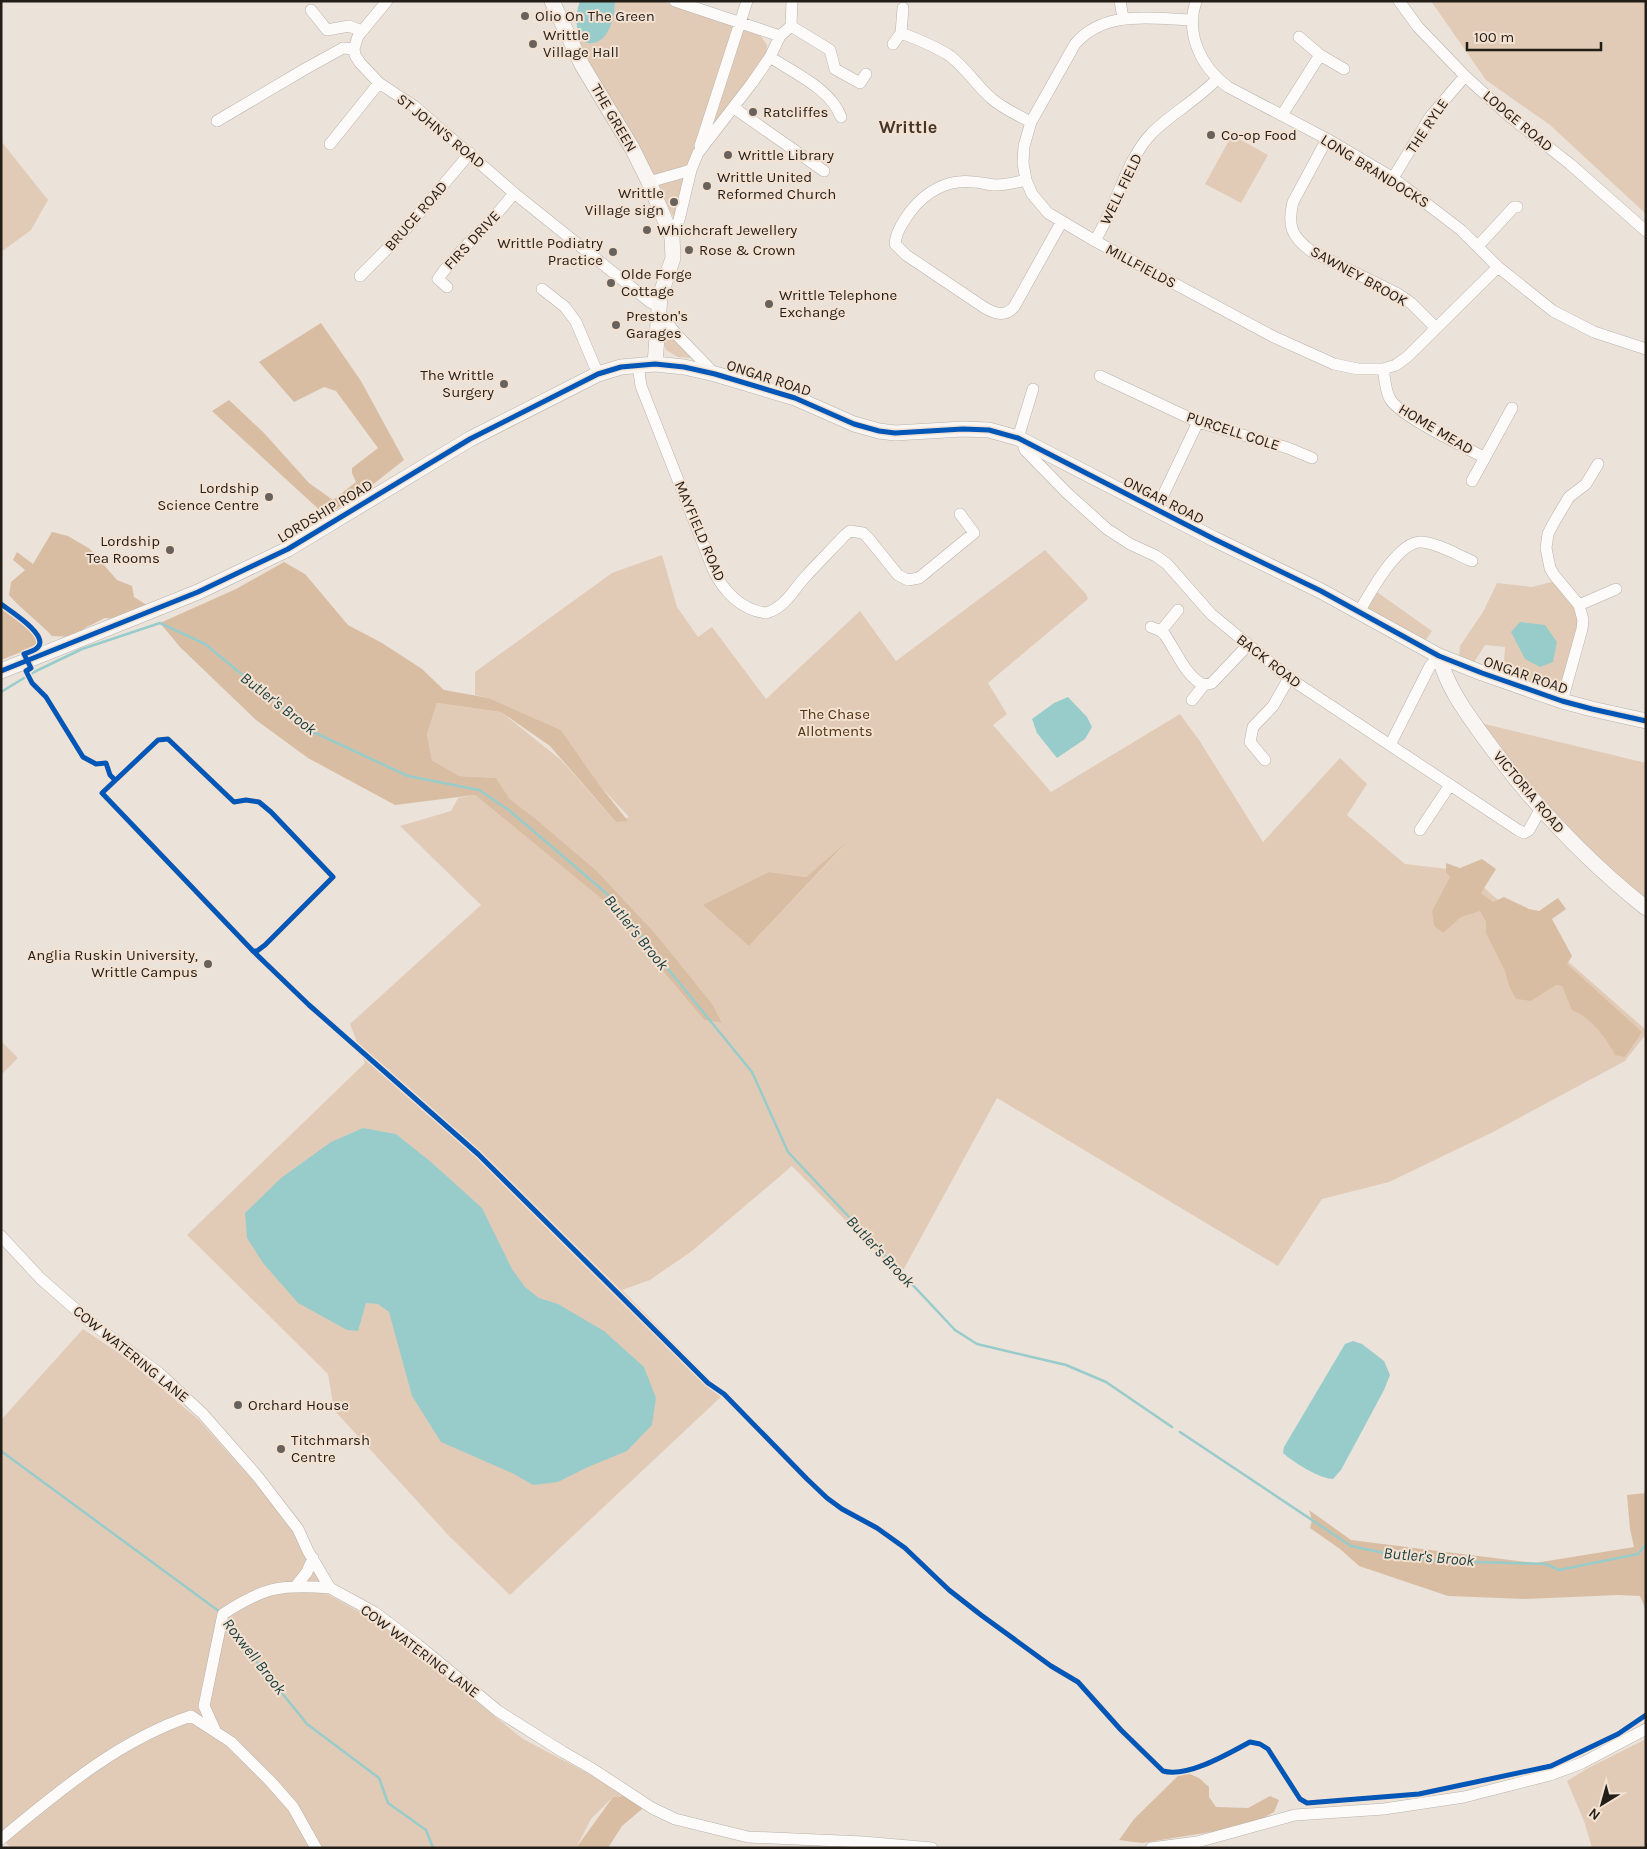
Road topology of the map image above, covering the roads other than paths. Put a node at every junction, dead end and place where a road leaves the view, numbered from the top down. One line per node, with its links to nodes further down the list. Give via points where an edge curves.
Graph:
1 (552, 1): 41 (street, THE GREEN, via 582,65)
2 (675, 1): 13 (street)
3 (747, 1): 13 (street, THE GREEN)
4 (792, 1): 14 (street)
5 (1120, 1): 11 (street)
6 (1196, 1): 12 (street, LONG BRANDOCKS)
7 (1399, 1): 25 (street, LODGE ROAD, via 1418,27)
8 (384, 2): 15 (street)
9 (903, 8): 16 (street)
10 (310, 10): 15 (street, via 327,30 348,26)
11 (1122, 18): 12 (street, MILLFIELDS); 32 (street, MILLFIELDS, via 1093,28 1079,39)
12 (1192, 20): 26 (street, LONG BRANDOCKS, via 1200,54)
13 (740, 22): 17 (street); 36 (street, THE GREEN)
14 (791, 26): 17 (street); 24 (street, via 830,50 835,69 860,83)
15 (362, 30): 20 (street)
16 (900, 33): 19 (street); 32 (street, via 949,56 1002,107)
17 (780, 36): 22 (street, THE GREEN)
18 (1299, 37): 21 (street)
19 (893, 44)
20 (354, 49): 27 (street, ST JOHN'S ROAD, via 360,63); 31 (street, via 344,48 320,60)
21 (1320, 55): 23 (street); 29 (street)
22 (770, 57): 28 (street, THE GREEN); 30 (street, via 824,92)
23 (1344, 69)
24 (866, 74)
25 (1465, 76): 39 (street, THE RYLE, via 1430,117); 45 (street, LODGE ROAD)
26 (1217, 79): 29 (street, LONG BRANDOCKS); 47 (street, WELL FIELD, via 1142,145)
27 (379, 83): 34 (street); 35 (street, ST JOHN'S ROAD, via 414,106)
28 (734, 108): 36 (street, THE GREEN); 38 (street)
29 (1282, 115): 33 (street, LONG BRANDOCKS)
30 (840, 117)
31 (217, 121)
32 (1031, 122): 40 (street, MILLFIELDS, via 1024,146)
33 (1327, 139): 39 (street, LONG BRANDOCKS); 54 (street, SAWNEY BROOK, via 1293,202 1290,223 1294,234 1311,251 1398,294)
34 (330, 144)
35 (470, 153): 42 (street, ST JOHN'S ROAD); 50 (street, BRUCE ROAD, via 401,235)
36 (698, 153): 37 (street, THE GREEN)
37 (692, 170): 41 (street); 46 (street, THE GREEN)
38 (824, 171)
39 (1393, 178): 48 (street, LONG BRANDOCKS)
40 (1026, 180): 44 (street, MILLFIELDS, via 1039,203); 44 (street, via 996,185 958,182 935,189 921,198 908,215 898,231 895,244 906,255 985,308 1004,314 1014,307)
41 (649, 182): 46 (street, THE GREEN)
42 (514, 193): 51 (street, FIRS DRIVE, via 445,268 438,279); 53 (street, ST JOHN'S ROAD)
43 (1517, 207): 48 (street)
44 (1061, 223): 47 (street, MILLFIELDS)
45 (1646, 231)
46 (672, 237): 53 (street, THE GREEN, via 672,258)
47 (1095, 241): 58 (street, MILLFIELDS, via 1272,336 1334,364 1358,369)
48 (1478, 246): 49 (street, LONG BRANDOCKS)
49 (1498, 267): 54 (street, MILLFIELDS); 55 (street, LONG BRANDOCKS, via 1538,301 1566,319)
50 (360, 276)
51 (447, 287)
52 (542, 289): 59 (street, via 566,307 576,322)
53 (659, 309): 56 (street, THE GREEN); 60 (street, ONGAR ROAD, via 676,334)
54 (1436, 328): 58 (street, MILLFIELDS, via 1406,357)
55 (1646, 349)
56 (655, 364): 57 (street, LORDSHIP ROAD); 60 (street, ONGAR ROAD, via 684,366)
57 (638, 365): 59 (street, LORDSHIP ROAD); 71 (street, MAYFIELD ROAD, via 641,386 713,569 727,592 744,606 766,613 781,606 850,531 863,533 869,538 903,578 919,578 974,534)
58 (1383, 369): 67 (street, HOME MEAD, via 1390,398 1396,406)
59 (598, 374): 79 (street, LORDSHIP ROAD, via 470,439 288,549 198,592)
60 (715, 374): 65 (street, ONGAR ROAD, via 796,398 854,424 879,431 989,430)
61 (1100, 376): 64 (street, PURCELL COLE)
62 (1033, 389): 65 (street)
63 (1512, 408): 67 (street, HOME MEAD)
64 (1198, 422): 66 (street, PURCELL COLE); 70 (street)
65 (1020, 439): 70 (street, ONGAR ROAD); 77 (street, BACK ROAD, via 1025,450 1079,505 1119,537 1162,559 1211,614)
66 (1312, 458)
67 (1485, 458): 69 (street, HOME MEAD)
68 (1598, 464): 74 (street, via 1586,484 1569,497 1547,541 1550,568)
69 (1472, 481)
70 (1156, 510): 76 (street, ONGAR ROAD)
71 (960, 514)
72 (1472, 561): 76 (street, via 1428,543 1411,543 1389,565)
73 (1616, 589): 74 (street)
74 (1579, 605): 83 (street, via 1582,629)
75 (1178, 610): 81 (street, via 1156,629 1172,644 1189,672)
76 (1359, 612): 78 (street, ONGAR ROAD)
77 (1248, 645): 80 (street, BACK ROAD); 81 (street, via 1212,683)
78 (1439, 656): 83 (street, ONGAR ROAD); 85 (street, via 1430,666); 88 (street, VICTORIA ROAD, via 1455,695)
79 (1, 671)
80 (1289, 678): 85 (street, BACK ROAD); 86 (street, via 1273,706 1253,727 1250,742)
81 (1204, 685): 82 (street)
82 (1192, 700)
83 (1562, 701): 84 (street, ONGAR ROAD)
84 (1646, 721)
85 (1390, 745): 87 (street, BACK ROAD)
86 (1265, 760)
87 (1450, 786): 88 (street, BACK ROAD, via 1524,832 1529,830); 89 (street)
88 (1540, 810): 90 (street, VICTORIA ROAD, via 1613,882)
89 (1420, 830)
90 (1646, 908)
91 (1, 1236): 92 (street, COW WATERING LANE, via 41,1279 90,1322 159,1373 203,1414 298,1529)
92 (313, 1558): 93 (street); 94 (street, COW WATERING LANE)
93 (296, 1586): 94 (street); 95 (street, via 270,1588 223,1614)
94 (330, 1588): 101 (street, COW WATERING LANE, via 374,1612 498,1711 652,1808 675,1819 748,1837)
95 (204, 1706): 96 (street); 98 (street)
96 (191, 1716): 98 (street); 99 (street, via 164,1725 110,1756 67,1785)
97 (1646, 1729): 102 (street, via 1582,1763 1550,1775 1464,1797 1384,1809 1295,1815 1197,1842)
98 (215, 1730): 100 (street, via 231,1742 293,1808)
99 (1, 1839)
100 (316, 1848)
101 (932, 1848)
102 (1151, 1848)

